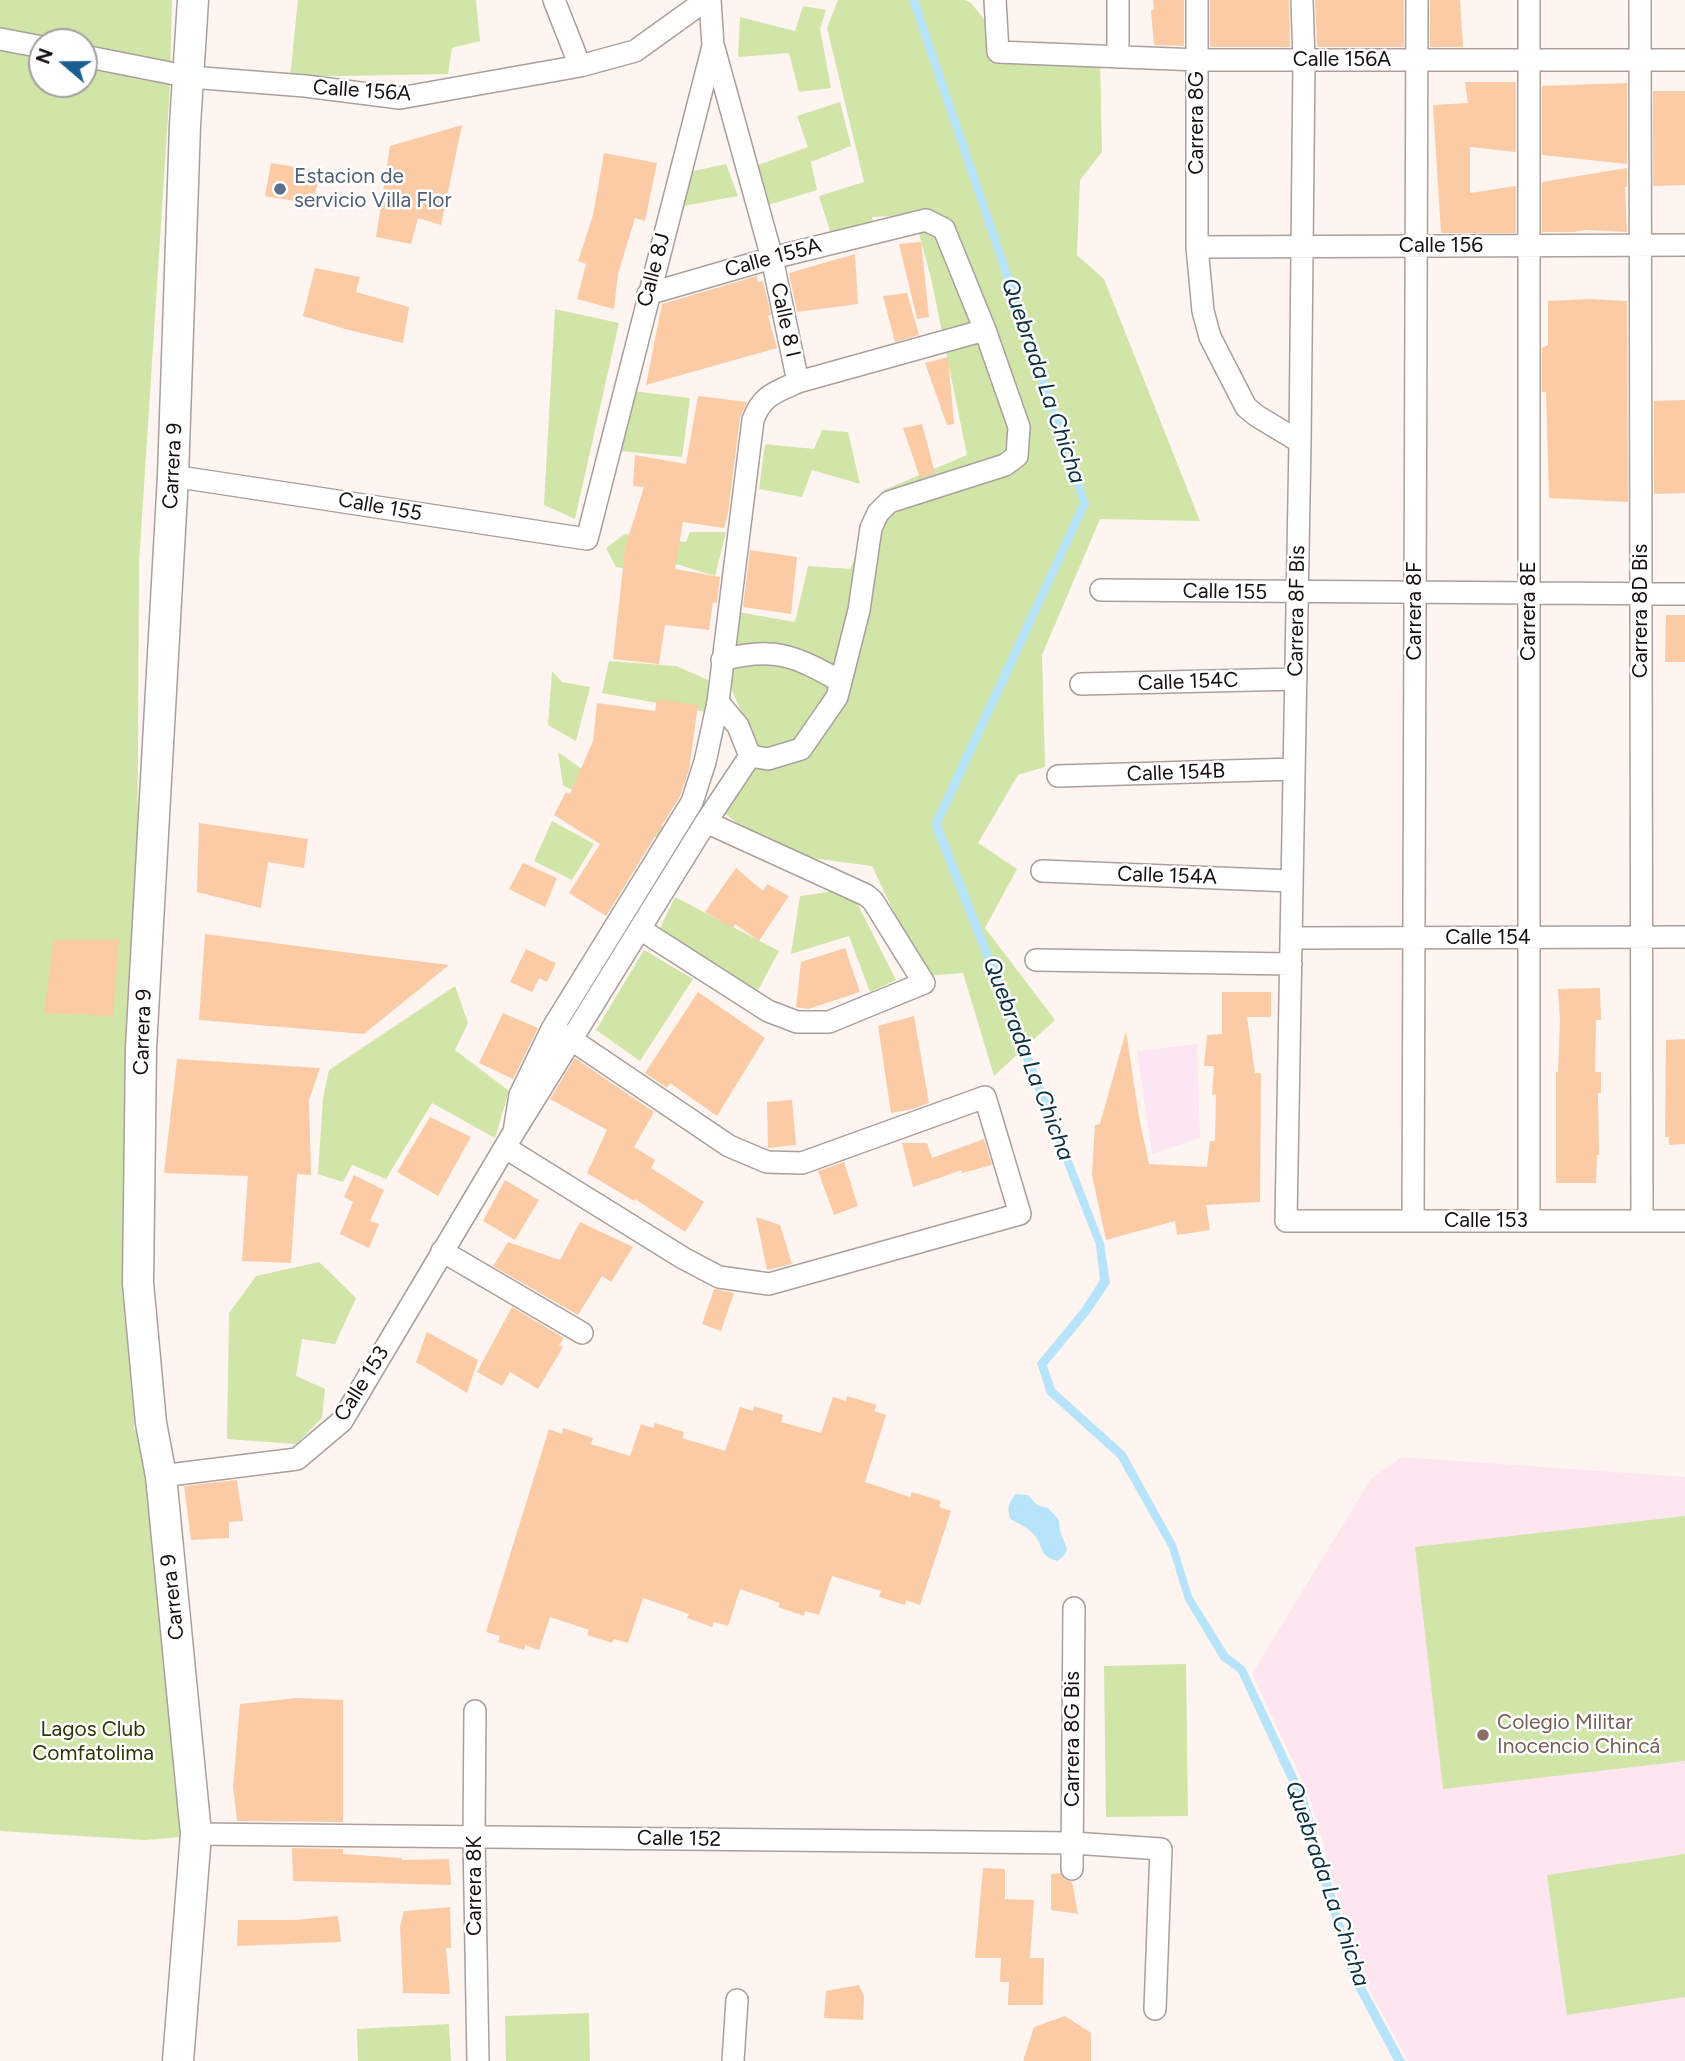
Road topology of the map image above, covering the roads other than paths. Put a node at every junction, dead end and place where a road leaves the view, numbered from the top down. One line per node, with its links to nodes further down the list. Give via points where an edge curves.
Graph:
1 (194, 0): 23 (street, Carrera 9)
2 (554, 0): 22 (street)
3 (708, 0): 13 (street, Calle 8J); 22 (street, Calle 156A, via 635,51)
4 (995, 0): 14 (street, Calle 156A, via 998,52)
5 (1118, 0): 14 (street)
6 (1197, 0): 17 (street, Carrera 8G)
7 (1302, 0): 18 (street, Carrera 8F Bis)
8 (1417, 0): 19 (street, Carrera 8F)
9 (1529, 0): 16 (street, Carrera 8E)
10 (1640, 0): 20 (street, Carrera 8D Bis)
11 (0, 39): 12 (street)
12 (28, 44)
13 (713, 46): 30 (street, Calle 8 I); 31 (street, Calle 8J)
14 (1118, 57): 17 (street, Calle 156A)
15 (98, 59): 23 (street, Calle 156A)
16 (1529, 59): 19 (street, Calle 156A); 20 (street, Calle 156A); 27 (street, Carrera 8E)
17 (1198, 60): 18 (street, Calle 156A); 28 (street, Carrera 8G)
18 (1304, 60): 19 (street, Calle 156A); 29 (street, Carrera 8F Bis)
19 (1417, 60): 26 (street, Carrera 8F)
20 (1640, 60): 21 (street, Calle 156A); 24 (street, Carrera 8D Bis)
21 (1685, 60)
22 (580, 66): 23 (street, Calle 156A, via 400,98)
23 (190, 77): 35 (street, Carrera 9)
24 (1640, 245): 25 (street, Calle 156); 27 (street, Calle 156); 41 (street, Carrera 8D Bis)
25 (1685, 245)
26 (1416, 246): 27 (street, Calle 156); 29 (street, Calle 156); 39 (street, Carrera 8F)
27 (1529, 246): 40 (street, Carrera 8E)
28 (1196, 247): 29 (street, Calle 156); 34 (street, Carrera 8G, via 1210,337 1246,407)
29 (1302, 247): 34 (street, Carrera 8F Bis)
30 (772, 258): 31 (street, Calle 155A); 32 (street, Calle 155A, via 926,220 944,229); 33 (street, Calle 8 I)
31 (648, 294): 36 (street, Calle 8J)
32 (985, 330): 33 (street); 45 (street, Calle 155A, via 1019,427 1017,456 1005,466 889,502 878,513 871,528 859,610)
33 (798, 382): 43 (street, Calle 8 I, via 758,405 753,420)
34 (1300, 442): 38 (street, Carrera 8F Bis)
35 (173, 476): 36 (street, Calle 155); 72 (street, Carrera 9, via 141,1048 139,1159 138,1283 151,1423)
36 (587, 539)
37 (1101, 590): 38 (street, Calle 155)
38 (1297, 593): 39 (street, Calle 155); 44 (street, Carrera 8F Bis)
39 (1415, 593): 40 (street, Calle 155); 57 (street, Carrera 8F)
40 (1529, 594): 41 (street, Calle 155); 58 (street, Carrera 8E)
41 (1641, 594): 42 (street, Calle 155); 55 (street, Carrera 8D Bis)
42 (1685, 594)
43 (722, 660): 45 (street, via 749,652 779,654 811,664); 47 (street, Calle 8 I)
44 (1296, 679): 46 (street, Calle 154C); 49 (street, Carrera 8F Bis)
45 (841, 681): 48 (street, via 837,697 801,749 768,759)
46 (1081, 684)
47 (718, 702): 48 (street, via 738,726); 62 (street, Calle 8 I, via 692,802)
48 (751, 755): 51 (street, Calle 153)
49 (1294, 769): 50 (street, Calle 154B); 53 (street, Carrera 8F Bis)
50 (1058, 776)
51 (706, 822): 54 (street, Calle 153); 54 (street, via 866,895 924,984 829,1022 797,1022 768,1011)
52 (1042, 871): 53 (street, Calle 154A)
53 (1292, 881): 59 (street, Carrera 8F Bis)
54 (640, 929): 63 (street, Calle 153)
55 (1641, 937): 56 (street, Calle 154); 58 (street, Calle 154); 68 (street, Carrera 8D Bis)
56 (1685, 937)
57 (1414, 938): 58 (street, Calle 154); 59 (street, Calle 154); 66 (street, Carrera 8F)
58 (1530, 938): 67 (street, Carrera 8E)
59 (1291, 939): 61 (street, Carrera 8F Bis)
60 (1036, 960): 61 (street)
61 (1291, 964): 65 (street, Carrera 8F Bis)
62 (552, 1029): 63 (street); 64 (street, Calle 8 I, via 520,1095)
63 (572, 1040): 64 (street, Calle 153); 64 (street, via 729,1146 767,1162 802,1163 985,1097 1020,1214 769,1284 719,1277 683,1258)
64 (510, 1140): 70 (street, Calle 153)
65 (1286, 1221): 66 (street, Calle 153)
66 (1413, 1221): 67 (street, Calle 153)
67 (1529, 1221): 68 (street, Calle 153)
68 (1642, 1222): 69 (street, Calle 153)
69 (1685, 1222)
70 (442, 1251): 71 (street); 72 (street, Calle 153, via 342,1421 316,1445 297,1459)
71 (582, 1333)
72 (161, 1476): 75 (street, Carrera 9)
73 (1074, 1608): 77 (street, Carrera 8G Bis)
74 (475, 1711): 76 (street, Carrera 8K)
75 (196, 1834): 76 (street, Calle 152); 81 (street, Carrera 9)
76 (474, 1837): 77 (street, Calle 152); 82 (street, Carrera 8K)
77 (1073, 1843): 78 (street, Carrera 8G Bis); 80 (street, Calle 152, via 1161,1849)
78 (1072, 1869)
79 (737, 2000): 83 (street)
80 (1154, 2009)
81 (178, 2061)
82 (478, 2061)
83 (733, 2061)

